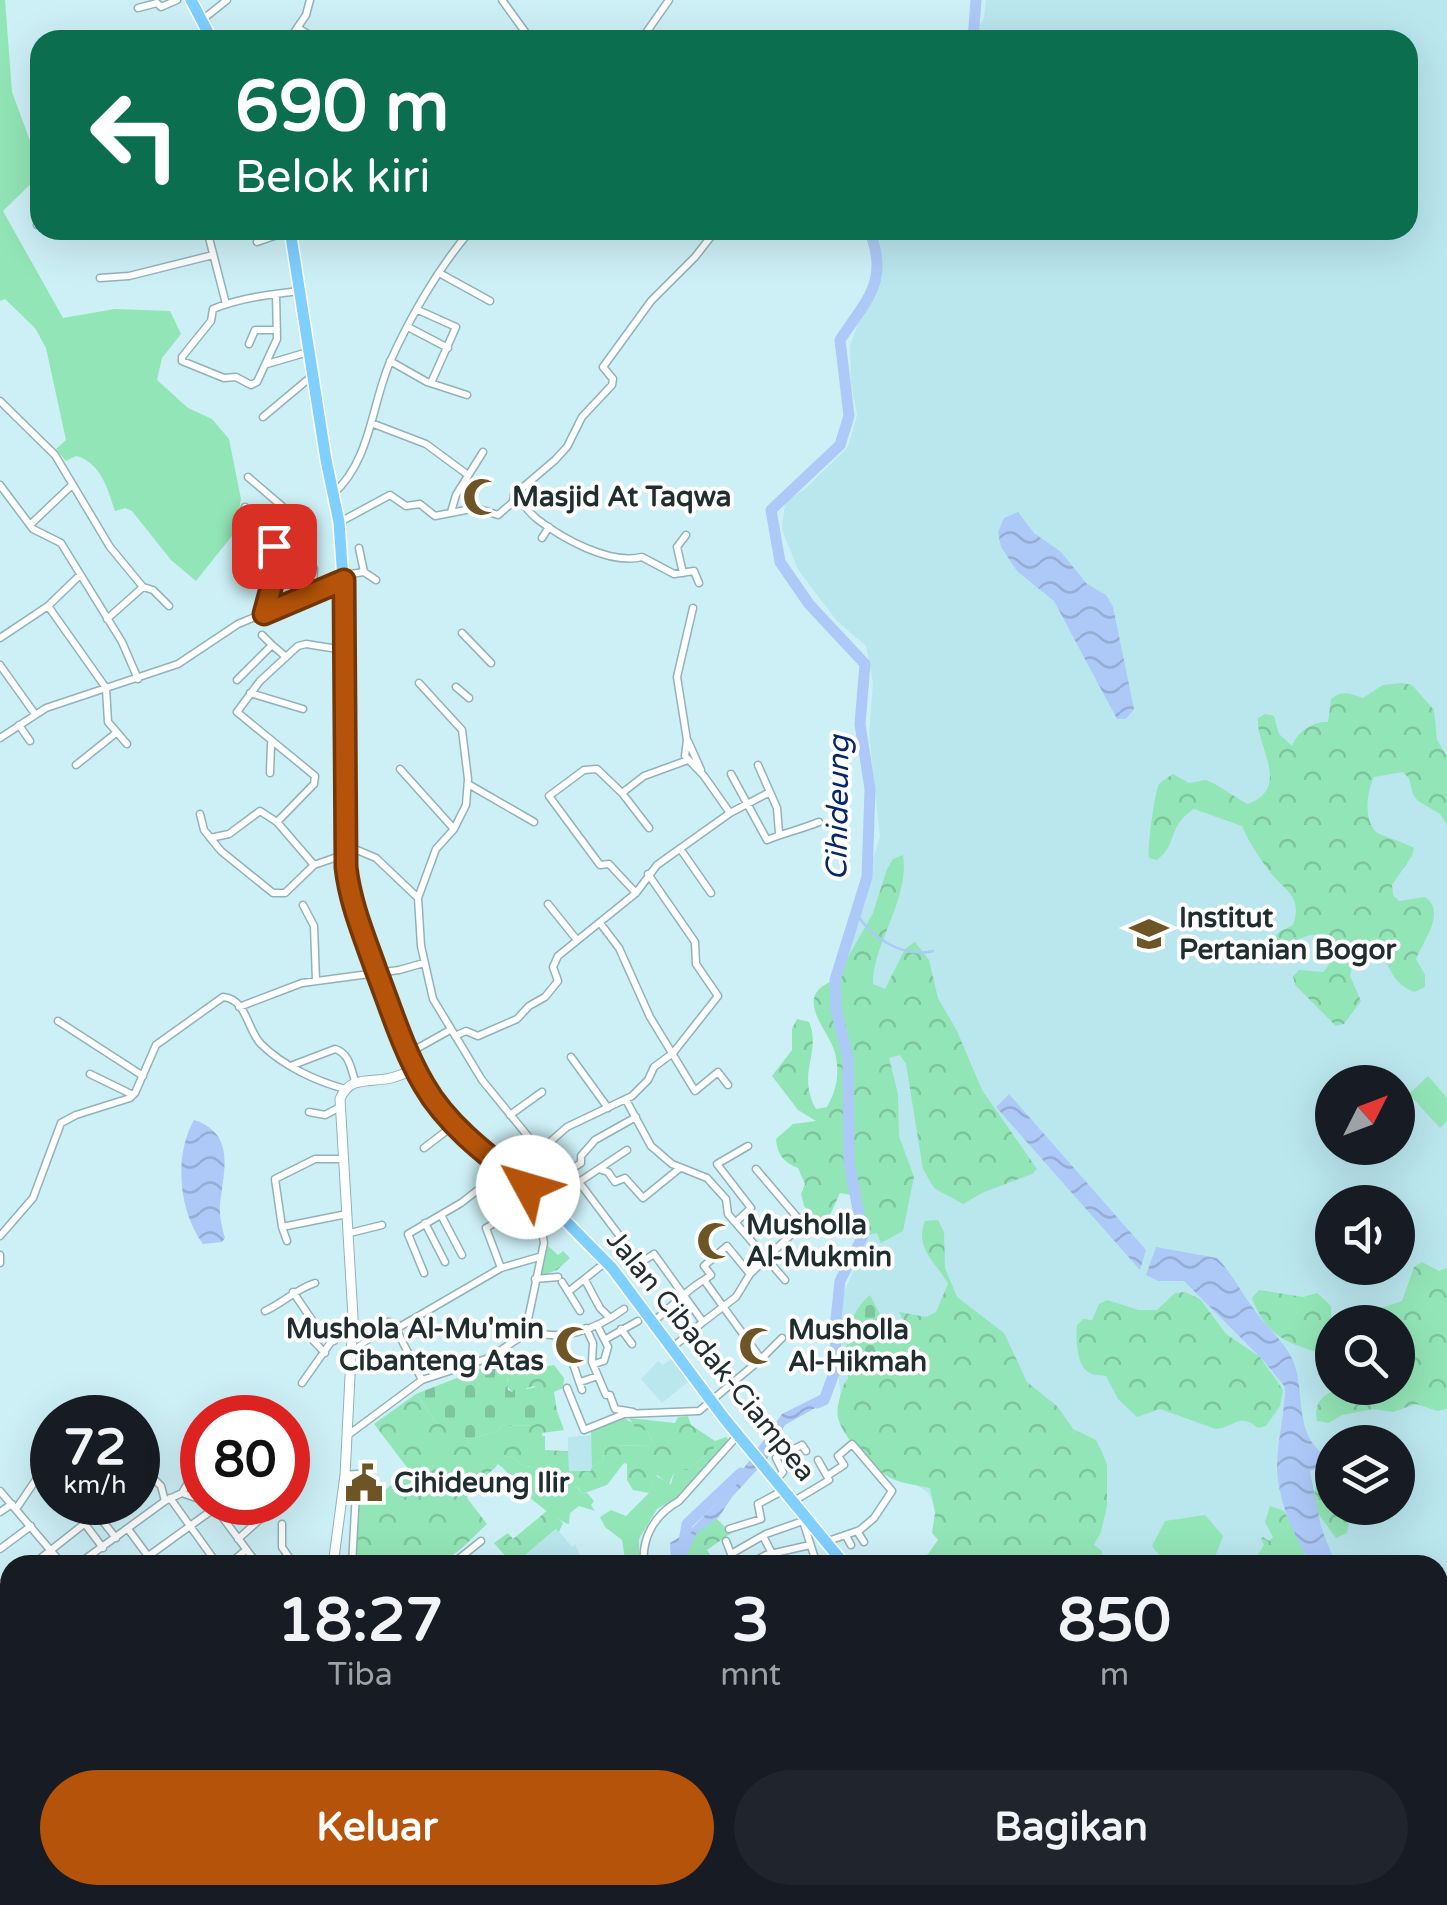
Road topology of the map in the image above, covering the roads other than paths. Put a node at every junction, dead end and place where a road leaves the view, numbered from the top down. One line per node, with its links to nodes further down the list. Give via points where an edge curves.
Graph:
1 (178, 0): 7 (street, via 161,7)
2 (191, 0): 9 (highway)
3 (228, 0): 9 (street)
4 (310, 0): 10 (street)
5 (502, 0): 13 (street)
6 (668, 0): 14 (street)
7 (156, 2): 8 (street)
8 (138, 8)
9 (202, 20): 11 (highway)
10 (298, 28): 12 (street)
11 (207, 30)
12 (301, 30)
13 (524, 30)
14 (648, 30)
15 (209, 240): 21 (street)
16 (262, 240): 20 (street)
17 (292, 240): 24 (highway, Jalan Cibadak-Ciampea)
18 (463, 240): 22 (street)
19 (708, 240): 48 (street, via 651,300 602,367 612,385 582,417 567,446)
20 (257, 242)
21 (213, 255): 23 (street); 27 (street)
22 (440, 274): 26 (street); 28 (street)
23 (100, 278)
24 (300, 291): 25 (street); 33 (highway, Jalan Cibadak-Ciampea)
25 (276, 294): 27 (street); 30 (street)
26 (490, 301)
27 (226, 304): 35 (street, via 210,312 211,322 182,361 251,385)
28 (418, 310): 29 (street); 32 (street, via 456,326)
29 (408, 327): 32 (street); 34 (street)
30 (278, 330): 31 (street, via 255,330); 35 (street)
31 (249, 344)
32 (448, 348): 37 (street)
33 (310, 352): 35 (street); 36 (highway, Jalan Cibadak-Ciampea)
34 (390, 362): 37 (street); 41 (street)
35 (266, 364)
36 (313, 375): 40 (street); 47 (highway, Jalan Cibadak-Ciampea)
37 (432, 383): 38 (street)
38 (468, 394)
39 (0, 402): 46 (street, via 42,440)
40 (264, 417)
41 (370, 423): 43 (street, via 426,444); 47 (street, via 358,466)
42 (483, 452): 43 (street)
43 (468, 475): 50 (street)
44 (248, 477): 64 (street, via 284,507 314,568)
45 (0, 484): 52 (street)
46 (72, 485): 52 (street); 63 (street)
47 (333, 494): 51 (highway, Jalan Cibadak-Ciampea)
48 (514, 495): 50 (street, via 498,514 476,508); 53 (street)
49 (245, 508): 68 (street, via 276,551)
50 (451, 512): 51 (street, via 432,516 420,504 406,506 390,495)
51 (339, 522): 60 (highway, Jalan Cibadak-Ciampea)
52 (30, 526): 59 (street, via 59,541)
53 (550, 527): 55 (street); 58 (street, via 606,557 642,556)
54 (686, 535): 58 (street, via 677,547)
55 (542, 538)
56 (359, 548): 57 (street)
57 (364, 572): 60 (street); 61 (street)
58 (683, 573): 62 (street, via 696,572)
59 (79, 576): 65 (street); 69 (street)
60 (343, 578): 64 (street); 74 (highway, Jalan Cibadak-Ciampea)
61 (376, 580)
62 (699, 583)
63 (143, 587): 66 (street); 69 (street)
64 (312, 593): 68 (street)
65 (48, 606): 72 (street); 82 (street)
66 (169, 606)
67 (693, 608): 90 (street, via 677,677)
68 (264, 614): 78 (street)
69 (107, 619): 78 (street)
70 (462, 633): 76 (street)
71 (262, 635): 73 (street)
72 (0, 638)
73 (272, 646): 75 (street); 79 (street)
74 (344, 650): 75 (street, via 302,644); 115 (highway, Jalan Cibadak-Ciampea)
75 (285, 656): 83 (street)
76 (492, 663)
77 (0, 665): 86 (street)
78 (138, 679): 82 (street)
79 (237, 680)
80 (419, 683): 101 (street, via 462,730)
81 (456, 687): 84 (street)
82 (106, 688): 86 (street); 88 (street, via 106,715)
83 (250, 692): 85 (street); 92 (street, via 238,715)
84 (469, 698)
85 (303, 710)
86 (35, 714): 87 (street)
87 (19, 724): 89 (street); 91 (street)
88 (116, 733): 93 (street); 95 (street)
89 (0, 738)
90 (687, 740): 94 (street); 100 (street)
91 (30, 741)
92 (271, 743): 98 (street); 107 (street, via 316,779)
93 (128, 744)
94 (688, 760): 100 (street); 103 (street, via 644,776)
95 (76, 766)
96 (758, 766): 102 (street)
97 (400, 769): 111 (street)
98 (270, 773)
99 (731, 774): 104 (street)
100 (704, 776): 105 (street)
101 (468, 784): 108 (street); 111 (street)
102 (770, 792): 104 (street); 112 (street)
103 (622, 793): 110 (street); 118 (street, via 589,768 549,796 600,864 609,864)
104 (747, 804): 105 (street); 112 (street, via 764,838)
105 (730, 813): 114 (street)
106 (200, 814): 113 (street)
107 (277, 822): 113 (street, via 260,811 229,834); 116 (street)
108 (534, 822)
109 (820, 822): 112 (street)
110 (649, 828)
111 (454, 829): 120 (street, via 436,849)
112 (779, 833)
113 (210, 838): 116 (street, via 273,893 285,893)
114 (681, 850): 117 (street); 119 (street)
115 (344, 852): 116 (street); 120 (street, via 376,858); 126 (highway, Jalan Cibadak-Ciampea, via 353,904)
116 (314, 865)
117 (648, 874): 118 (street); 131 (street, via 695,942 696,964 718,996)
118 (636, 893): 123 (street)
119 (710, 894)
120 (418, 898): 125 (street)
121 (548, 904): 124 (street)
122 (303, 905): 127 (street, via 314,926)
123 (600, 922): 124 (street); 131 (street)
124 (578, 940): 130 (street, via 558,956 558,980 545,997 516,1019 482,1035)
125 (424, 963): 126 (street); 130 (street, via 432,1000)
126 (377, 972): 127 (street); 132 (highway, Jalan Cibadak-Ciampea)
127 (316, 980): 128 (street)
128 (239, 1007): 134 (street, via 262,1045); 137 (street, via 229,997 216,1000 156,1045)
129 (58, 1021): 137 (street)
130 (452, 1033): 132 (street); 147 (street)
131 (673, 1052): 139 (street, via 695,1090 718,1072); 143 (street)
132 (408, 1053): 135 (highway, Jalan Cibadak-Ciampea)
133 (571, 1057): 145 (street)
134 (292, 1065): 138 (street, via 340,1050); 140 (street)
135 (415, 1068): 138 (main road); 149 (highway, Jalan Cibadak-Ciampea)
136 (90, 1074): 142 (street)
137 (143, 1076): 142 (street)
138 (355, 1081): 140 (main road)
139 (728, 1084)
140 (345, 1088): 144 (main road)
141 (542, 1092): 147 (street)
142 (134, 1095): 170 (street, via 61,1123 33,1198)
143 (626, 1100): 145 (street); 148 (street)
144 (340, 1107): 146 (street, via 325,1116); 153 (main road)
145 (608, 1108): 154 (street, via 551,1140)
146 (309, 1112)
147 (510, 1116): 154 (street)
148 (636, 1116): 156 (street, via 651,1146); 159 (street, via 595,1140 581,1164)
149 (456, 1125): 151 (street); 157 (highway, Jalan Cibadak-Ciampea)
150 (748, 1146): 165 (street, via 718,1164 752,1208)
151 (424, 1148)
152 (627, 1150): 155 (street)
153 (344, 1159): 163 (main road); 168 (street, via 315,1158 275,1177)
154 (553, 1167): 159 (street); 162 (street)
155 (599, 1168): 156 (street, via 615,1182 625,1178 643,1198); 160 (street)
156 (680, 1168): 165 (street, via 708,1178)
157 (505, 1169): 161 (highway, Jalan Cibadak-Ciampea); 164 (street)
158 (756, 1169): 175 (street, via 799,1221)
159 (564, 1174): 160 (street)
160 (579, 1182): 189 (street, via 640,1263 654,1254)
161 (528, 1187): 162 (highway, Jalan Cibadak-Ciampea); 179 (street, via 512,1212 486,1228)
162 (545, 1200): 174 (street); 177 (highway, Jalan Cibadak-Ciampea)
163 (348, 1214): 168 (street); 169 (main road)
164 (441, 1215): 166 (street); 173 (street)
165 (736, 1222): 175 (street)
166 (425, 1223): 176 (street); 180 (street, via 408,1238)
167 (382, 1225): 169 (street)
168 (282, 1227): 171 (street)
169 (350, 1232): 198 (main road)
170 (0, 1236)
171 (286, 1241)
172 (0, 1254): 178 (street)
173 (462, 1255)
174 (539, 1257): 179 (street); 182 (street)
175 (768, 1260): 181 (street); 185 (street)
176 (445, 1262)
177 (606, 1262): 183 (street); 196 (highway, Jalan Cibadak-Ciampea)
178 (0, 1263)
179 (501, 1268): 200 (street)
180 (424, 1273)
181 (750, 1274): 184 (street, via 727,1246 704,1266 711,1275); 190 (street)
182 (538, 1278): 188 (street, via 560,1280); 201 (street)
183 (584, 1280): 188 (street); 194 (street)
184 (704, 1280): 189 (street); 190 (street)
185 (785, 1280)
186 (315, 1282): 187 (street)
187 (294, 1292): 193 (street); 207 (street)
188 (568, 1292): 192 (street)
189 (687, 1296): 196 (street); 197 (street)
190 (722, 1307): 197 (street); 212 (street)
191 (624, 1309): 194 (street)
192 (580, 1311)
193 (265, 1312)
194 (612, 1317): 199 (street); 203 (street)
195 (638, 1320): 203 (street)
196 (654, 1322): 209 (highway, Jalan Cibadak-Ciampea)
197 (703, 1322): 209 (street)
198 (352, 1323): 207 (street); 211 (main road)
199 (597, 1326): 202 (street); 205 (street)
200 (396, 1328): 211 (street, via 386,1322); 216 (street)
201 (527, 1328): 202 (street, via 563,1336); 216 (street, via 488,1358)
202 (586, 1328): 214 (street)
203 (622, 1329): 205 (street); 208 (street)
204 (303, 1330): 210 (street)
205 (606, 1338): 214 (street, via 604,1361)
206 (782, 1338): 212 (street)
207 (334, 1341): 210 (street)
208 (632, 1344)
209 (673, 1348): 219 (highway, Jalan Cibadak-Ciampea)
210 (325, 1353): 217 (street)
211 (351, 1353): 222 (main road)
212 (760, 1359): 219 (street)
213 (572, 1361): 215 (street, via 581,1386)
214 (594, 1364): 215 (street)
215 (598, 1376): 220 (street, via 615,1410)
216 (422, 1380): 222 (street)
217 (302, 1383)
218 (567, 1388): 220 (street, via 584,1430)
219 (712, 1401): 220 (street, via 693,1412); 221 (highway, Jalan Cibadak-Ciampea)
220 (634, 1413)
221 (738, 1435): 227 (highway, Jalan Cibadak-Ciampea); 276 (street, via 666,1508 643,1542)
222 (345, 1438): 225 (main road)
223 (806, 1451): 227 (street, via 802,1445 776,1458 783,1472)
224 (818, 1460): 226 (street)
225 (345, 1475): 273 (main road); 274 (street, via 357,1474)
226 (827, 1476): 233 (street); 249 (street, via 844,1465 838,1456 852,1444 892,1492)
227 (777, 1481): 233 (highway, Jalan Cibadak-Ciampea); 238 (street, via 758,1504 762,1519)
228 (30, 1485): 234 (street)
229 (160, 1485): 232 (street)
230 (0, 1491): 234 (street)
231 (180, 1494): 232 (street)
232 (168, 1500): 236 (street); 247 (street)
233 (796, 1503): 237 (street); 256 (highway, Jalan Cibadak-Ciampea)
234 (14, 1506): 235 (street); 246 (street)
235 (0, 1512)
236 (180, 1513)
237 (803, 1520): 250 (street); 258 (street)
238 (756, 1521): 248 (street); 250 (street)
239 (84, 1525): 264 (street)
240 (86, 1525): 260 (street)
241 (106, 1525): 252 (street)
242 (191, 1525): 268 (street); 269 (street)
243 (226, 1525): 253 (street)
244 (254, 1525): 253 (street)
245 (282, 1525): 272 (street)
246 (32, 1526): 262 (street); 264 (street)
247 (128, 1529): 252 (street); 267 (street)
248 (730, 1529)
249 (858, 1531): 251 (street); 257 (street)
250 (765, 1536): 261 (street); 278 (street)
251 (846, 1536): 256 (street); 259 (street)
252 (116, 1538): 260 (street)
253 (238, 1539): 263 (street)
254 (481, 1541): 275 (street)
255 (726, 1541): 261 (street, via 731,1555)
256 (828, 1541): 280 (highway, Jalan Cibadak-Ciampea)
257 (864, 1542)
258 (810, 1545): 278 (street); 279 (street)
259 (851, 1545)
260 (103, 1548): 266 (street)
261 (742, 1548): 277 (street)
262 (0, 1550)
263 (246, 1550): 270 (street); 271 (street)
264 (51, 1553): 265 (street)
265 (48, 1555)
266 (92, 1555)
267 (147, 1555)
268 (149, 1555)
269 (211, 1555)
270 (240, 1555)
271 (250, 1555)
272 (287, 1555)
273 (334, 1555)
274 (353, 1555)
275 (464, 1555)
276 (644, 1555)
277 (745, 1555)
278 (772, 1555)
279 (813, 1555)
280 (838, 1555)

